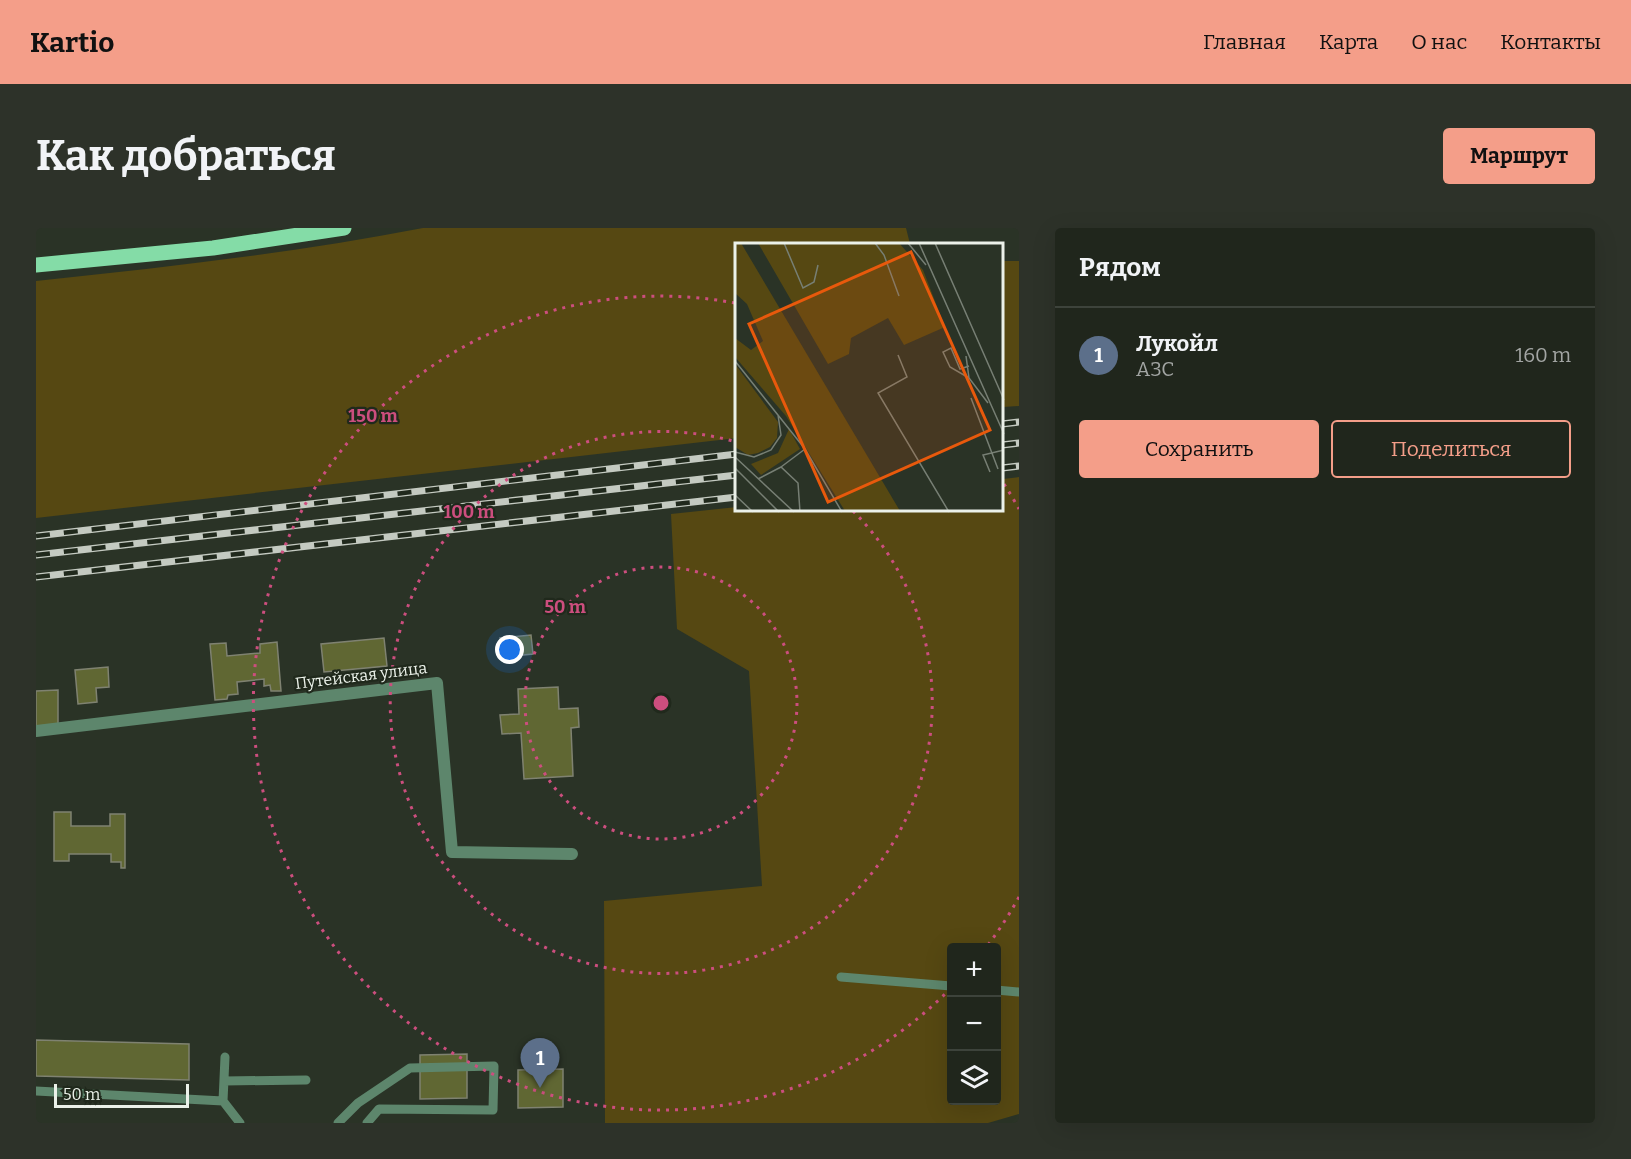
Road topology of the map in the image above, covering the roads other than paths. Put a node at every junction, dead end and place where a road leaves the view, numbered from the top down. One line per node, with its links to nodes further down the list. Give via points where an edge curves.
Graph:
1 (334, 229): 2 (main road, via 213,248)
2 (36, 265)
3 (36, 731): 4 (street, Путейская улица, via 437,683 452,852)
4 (572, 854)
5 (841, 977): 6 (lane)
6 (947, 986)
7 (1001, 990): 8 (lane)
8 (1019, 992)
9 (225, 1057): 11 (lane)
10 (306, 1080): 11 (lane)
11 (224, 1081): 13 (lane)
12 (36, 1091): 13 (lane)
13 (224, 1101): 14 (lane)
14 (240, 1123)
15 (339, 1123): 16 (lane, via 358,1103 410,1068 494,1066 493,1110 379,1108)
16 (367, 1123)

